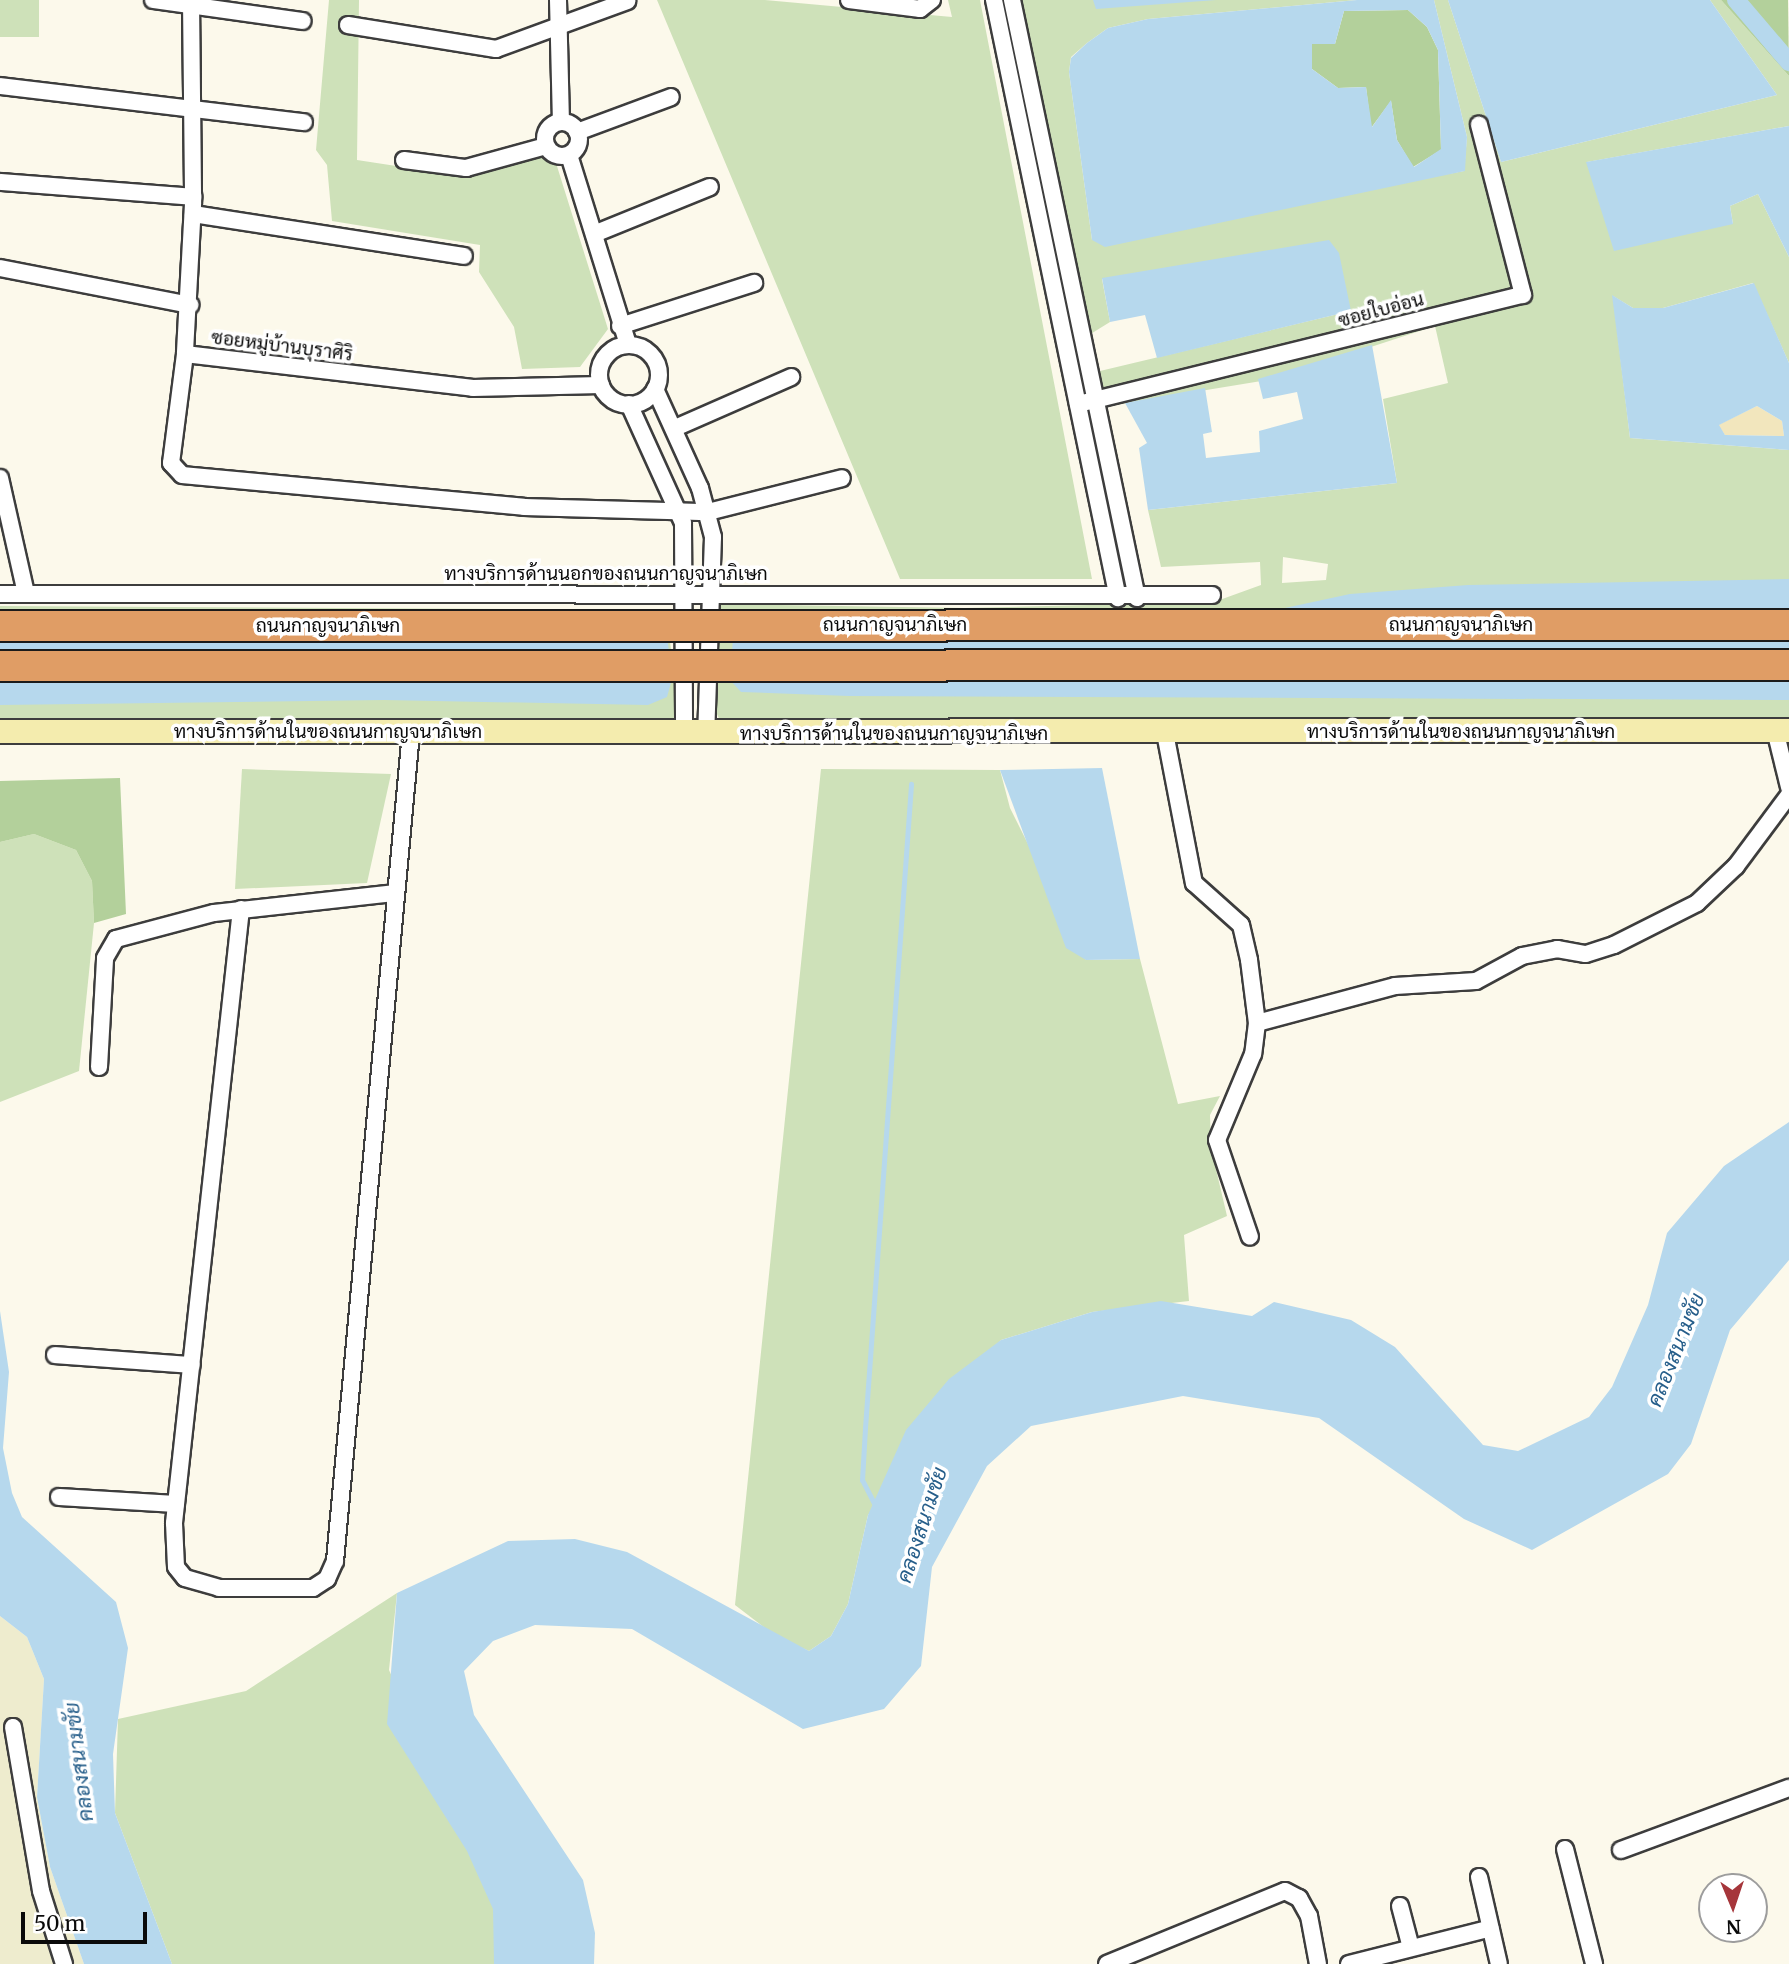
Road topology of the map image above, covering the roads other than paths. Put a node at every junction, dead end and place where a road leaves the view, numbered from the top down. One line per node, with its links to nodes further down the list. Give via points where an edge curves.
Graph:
1 (153, 0): 8 (street)
2 (558, 0): 11 (street)
3 (849, 0): 4 (street, via 920,9)
4 (932, 0)
5 (995, 0): 24 (street)
6 (1012, 0): 22 (street)
7 (627, 1): 11 (street)
8 (191, 3): 9 (street); 14 (street, ซอยหมู่บ้านบุราศิริ)
9 (303, 21)
10 (348, 25): 11 (street, via 496,49)
11 (557, 28): 16 (street)
12 (0, 86): 14 (street)
13 (671, 97): 18 (street)
14 (192, 108): 15 (street); 26 (street, ซอยหมู่บ้านบุราศิริ)
15 (304, 121)
16 (561, 122): 18 (street); 19 (street, via 546,133)
17 (1479, 125): 39 (street, ซอยใบอ่อน, via 1524,295)
18 (577, 132): 20 (street)
19 (546, 146): 20 (street); 21 (street, via 466,168)
20 (569, 155): 28 (street)
21 (404, 160)
22 (1049, 180): 24 (street); 39 (street)
23 (0, 182): 26 (street)
24 (1032, 184): 39 (street)
25 (710, 187): 28 (street)
26 (193, 197): 27 (street, ซอยหมู่บ้านบุราศิริ)
27 (193, 214): 29 (street); 32 (street, ซอยหมู่บ้านบุราศิริ)
28 (594, 234): 33 (street)
29 (464, 256)
30 (0, 268): 32 (street)
31 (754, 283): 33 (street)
32 (190, 305): 35 (street, ซอยหมู่บ้านบุราศิริ)
33 (620, 326): 34 (street)
34 (628, 345): 37 (street, via 602,360); 38 (street, via 654,359)
35 (185, 354): 37 (street, ซอยหมู่บ้านบุราศิริ, via 473,388); 44 (street, via 171,463 182,475 524,507)
36 (791, 377): 41 (street)
37 (601, 385): 40 (street, via 610,398)
38 (655, 389): 40 (street); 41 (street)
39 (1086, 402): 51 (street); 52 (street)
40 (629, 404): 44 (street)
41 (675, 428): 45 (street)
42 (0, 478): 46 (street)
43 (842, 478): 45 (street)
44 (680, 509): 45 (street); 48 (street)
45 (708, 512): 49 (street)
46 (26, 593): 47 (street, ทางบริการด้านนอกของถนนกาญจนาภิเษก); 48 (street, ทางบริการด้านนอกของถนนกาญจนาภิเษก)
47 (0, 594)
48 (686, 594): 49 (street, ทางบริการด้านนอกของถนนกาญจนาภิเษก); 61 (street)
49 (709, 594): 51 (street, ทางบริการด้านนอกของถนนกาญจนาภิเษก); 61 (street)
50 (1212, 594): 52 (street, ทางบริการด้านนอกของถนนกาญจนาภิเษก)
51 (1118, 598): 52 (street, ทางบริการด้านนอกของถนนกาญจนาภิเษก)
52 (1137, 598)
53 (1789, 625): 54 (highway, ถนนกาญจนาภิเษก, bridge)
54 (0, 626)
55 (1789, 665): 56 (highway, ถนนกาญจนาภิเษก, bridge)
56 (0, 666)
57 (1782, 730): 60 (main road, ทางบริการด้านในของถนนกาญจนาภิเษก); 62 (street)
58 (3, 731): 59 (main road, ทางบริการด้านในของถนนกาญจนาภิเษก)
59 (411, 732): 61 (main road, ทางบริการด้านในของถนนกาญจนาภิเษก); 64 (street)
60 (1165, 733): 61 (main road, ทางบริการด้านในของถนนกาญจนาภิเษก); 66 (street, via 1190,871 1201,895 1241,925)
61 (695, 734)
62 (1789, 787)
63 (1789, 795): 66 (street, via 1736,866 1697,903 1614,945 1586,954 1557,949 1522,956 1476,981 1395,986)
64 (396, 893): 65 (street); 72 (street, via 335,1562 327,1579 313,1588 201,1584 176,1567)
65 (241, 909): 67 (street, via 116,939 105,958); 70 (street)
66 (1257, 1023): 68 (street, via 1245,1083 1217,1140)
67 (99, 1067)
68 (1250, 1237)
69 (55, 1355): 70 (street)
70 (192, 1365): 72 (street)
71 (59, 1497): 72 (street)
72 (176, 1504)
73 (13, 1727): 82 (street, via 41,1891)
74 (1789, 1788): 76 (street)
75 (1565, 1849): 87 (street)
76 (1621, 1850)
77 (1479, 1877): 79 (street)
78 (1400, 1906): 80 (street)
79 (1491, 1928): 80 (street); 86 (street)
80 (1411, 1948): 85 (street)
81 (1133, 1958): 83 (street); 84 (street, via 1285,1891 1299,1898 1309,1916)
82 (64, 1964)
83 (1107, 1964)
84 (1318, 1964)
85 (1349, 1964)
86 (1499, 1964)
87 (1594, 1964)

